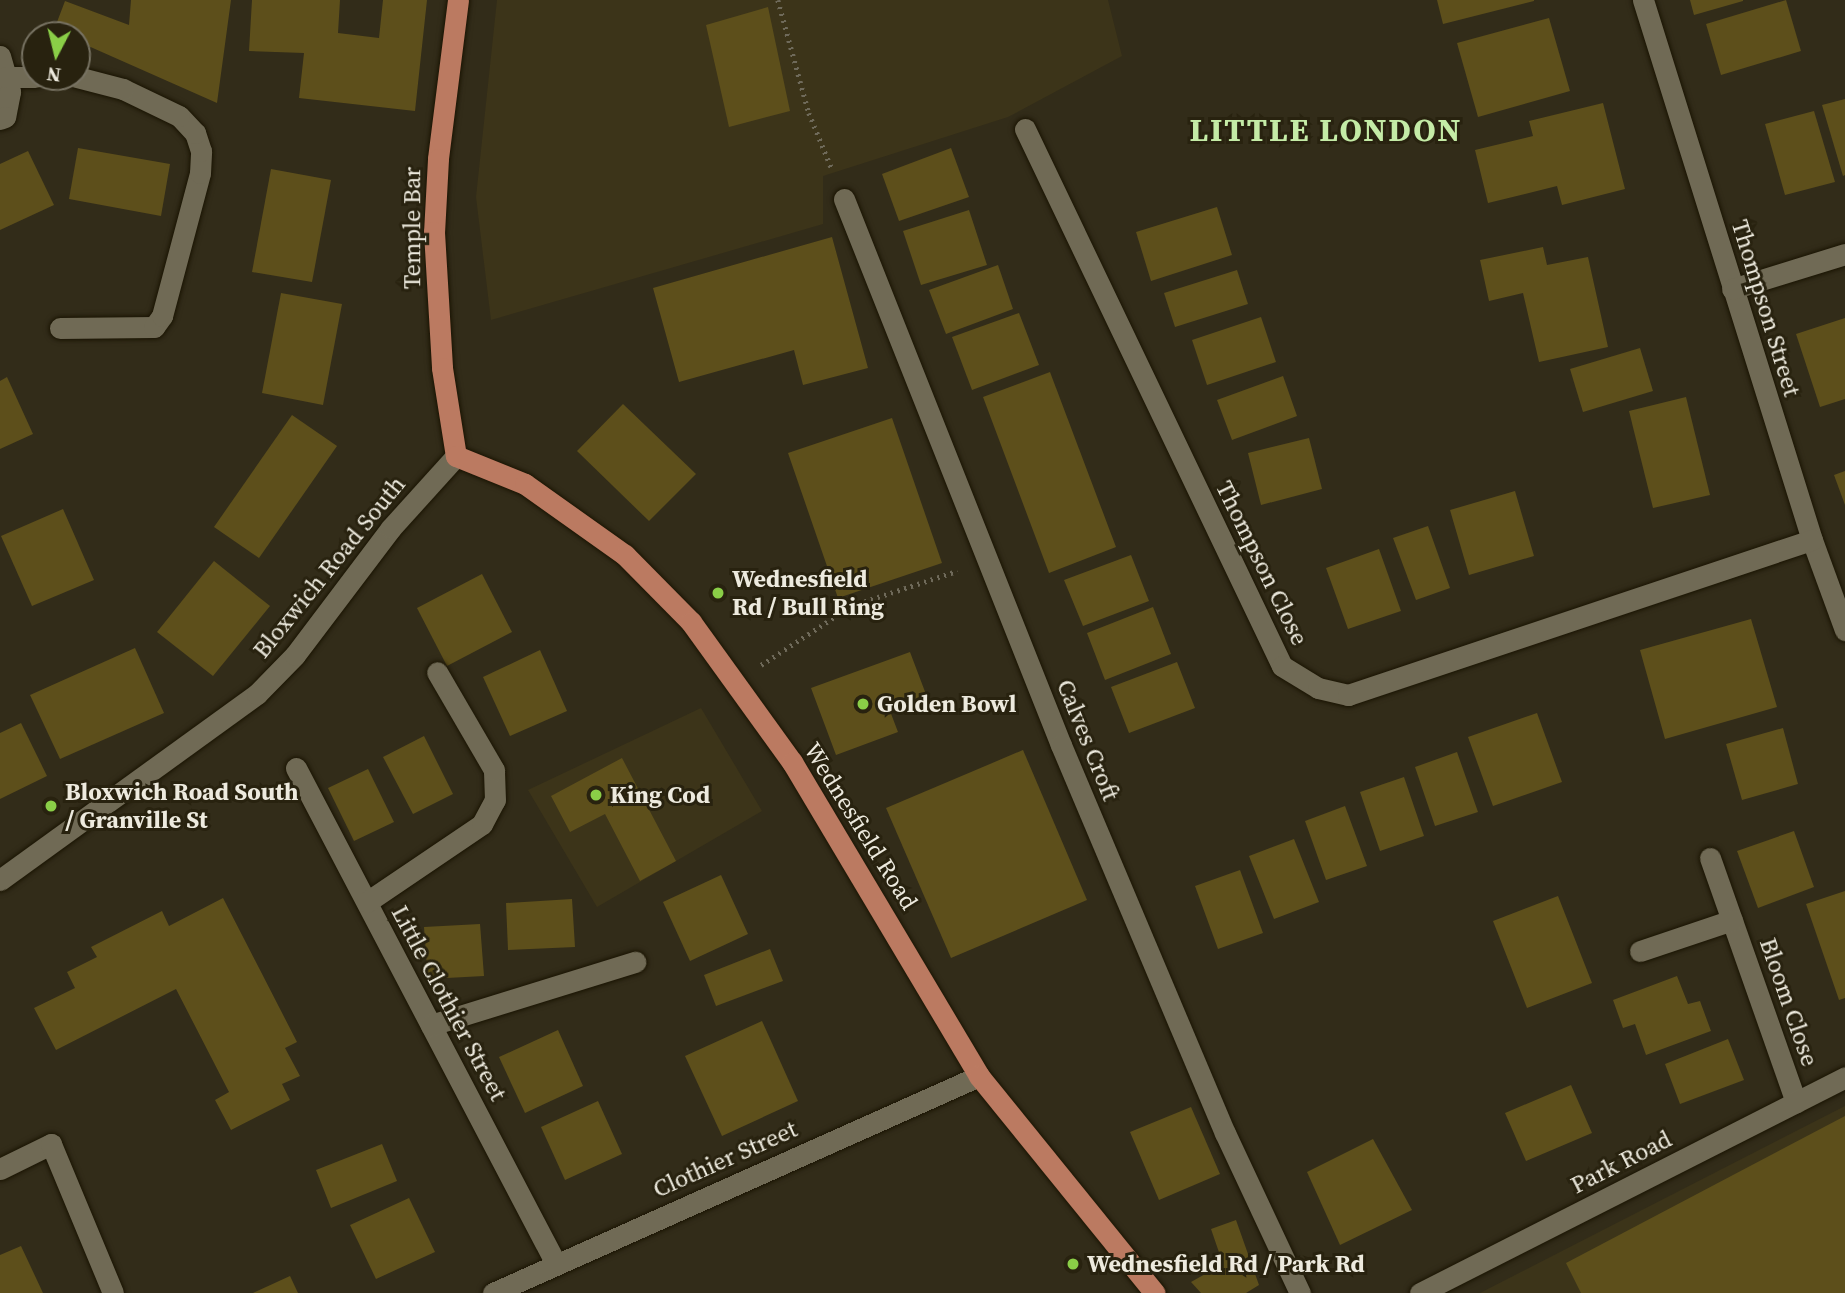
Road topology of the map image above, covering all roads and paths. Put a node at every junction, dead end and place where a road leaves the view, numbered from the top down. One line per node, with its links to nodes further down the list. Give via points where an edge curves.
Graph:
1 (458, 0): 12 (main road, Temple Bar, via 438,159 434,232 442,369)
2 (778, 0): 8 (path, via 809,113)
3 (1643, 0): 10 (street, Thompson Street)
4 (5, 75): 6 (street, via 5,117)
5 (91, 81): 11 (street, via 123,89 179,116 195,133 201,151 200,173 162,316 154,327)
6 (0, 119)
7 (1025, 129): 13 (street, Thompson Close, via 1282,666 1318,688 1348,695)
8 (844, 200): 14 (street, Calves Croft)
9 (1845, 254): 10 (street)
10 (1732, 289): 13 (street, Thompson Street)
11 (60, 328)
12 (456, 456): 17 (main road, Wednesfield Road, via 525,484 625,555 691,622); 20 (street, Bloxwich Road South, via 391,527 295,655 257,694)
13 (1812, 540): 15 (street, Thompson Street)
14 (987, 561): 17 (path, via 851,606); 34 (street, Calves Croft, via 1225,1133)
15 (1845, 630)
16 (437, 672): 21 (street, via 494,770 495,800 482,824)
17 (735, 682): 26 (main road, Wednesfield Road, via 792,762 880,903)
18 (296, 768): 21 (street, Little Clothier Street)
19 (1710, 858): 22 (street, Bloom Close)
20 (0, 880)
21 (367, 902): 25 (street, Little Clothier Street)
22 (1732, 920): 23 (street, Bloom Close); 28 (street, Bloom Close)
23 (1640, 951)
24 (635, 962): 25 (street)
25 (431, 1025): 30 (street, Little Clothier Street)
26 (979, 1076): 30 (street, Clothier Street); 33 (main road, Wednesfield Road)
27 (1845, 1077): 28 (street, Park Road)
28 (1796, 1102): 35 (street, Park Road)
29 (0, 1169): 31 (street, via 51,1144)
30 (555, 1262): 32 (street, Clothier Street)
31 (113, 1293)
32 (493, 1293)
33 (1155, 1293)
34 (1300, 1293)
35 (1420, 1293)

